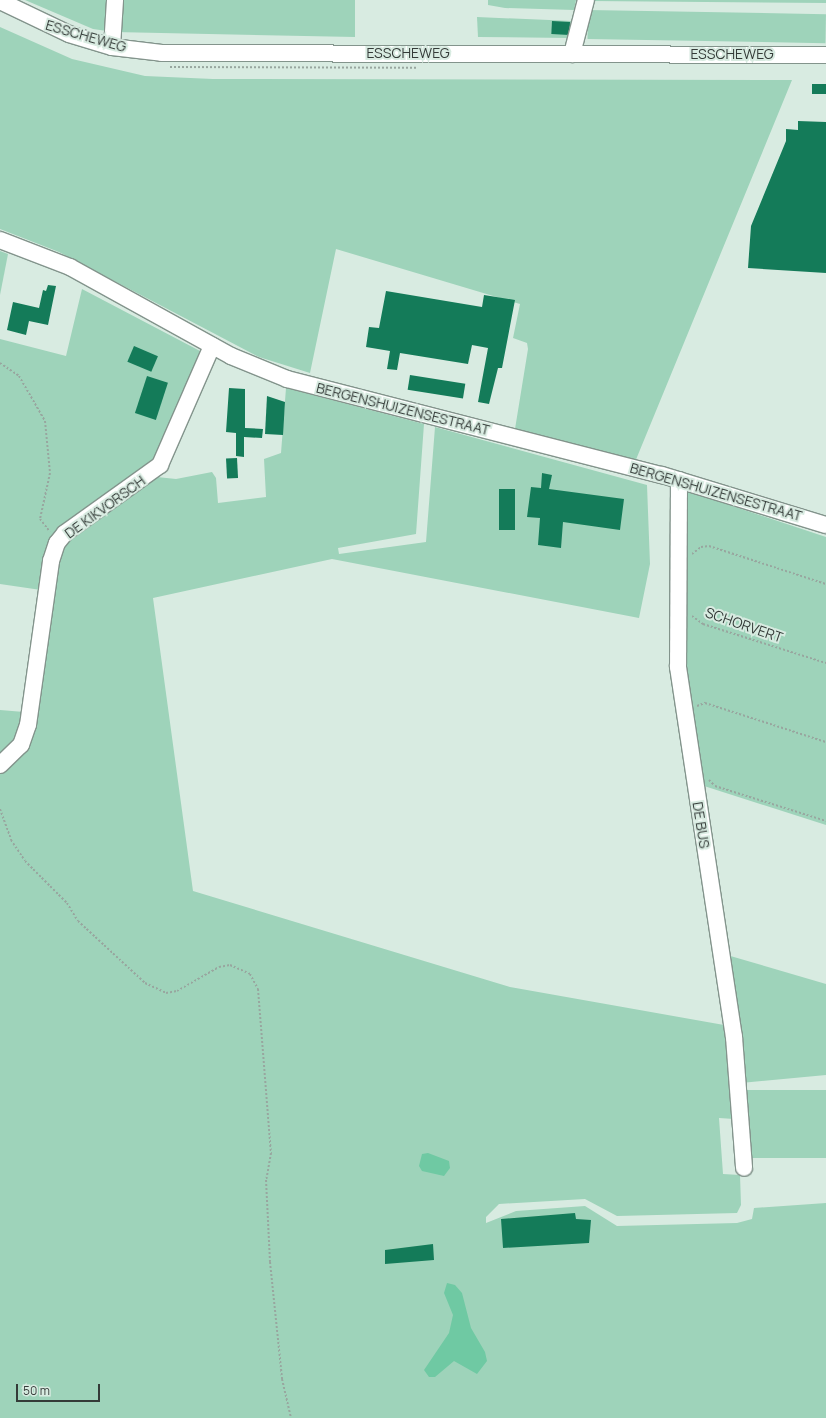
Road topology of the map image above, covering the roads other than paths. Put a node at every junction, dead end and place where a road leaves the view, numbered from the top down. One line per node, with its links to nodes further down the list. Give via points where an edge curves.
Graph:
1 (114, 0): 4 (street)
2 (586, 0): 5 (street)
3 (0, 2): 4 (street, ESSCHEWEG, via 46,26)
4 (112, 47): 5 (street, ESSCHEWEG, via 219,54)
5 (572, 54): 6 (street, ESSCHEWEG)
6 (826, 55)
7 (0, 240): 8 (street, BERGENSHUIZENSESTRAAT, via 114,289)
8 (212, 346): 9 (street, BERGENSHUIZENSESTRAAT, via 288,379); 11 (street, DE KIKVORSCH, via 160,465 65,533 57,543 51,561 28,725 21,745)
9 (679, 480): 10 (street, BERGENSHUIZENSESTRAAT); 12 (street, DE BUS, via 678,667 734,1037)
10 (826, 525)
11 (0, 765)
12 (744, 1168)

